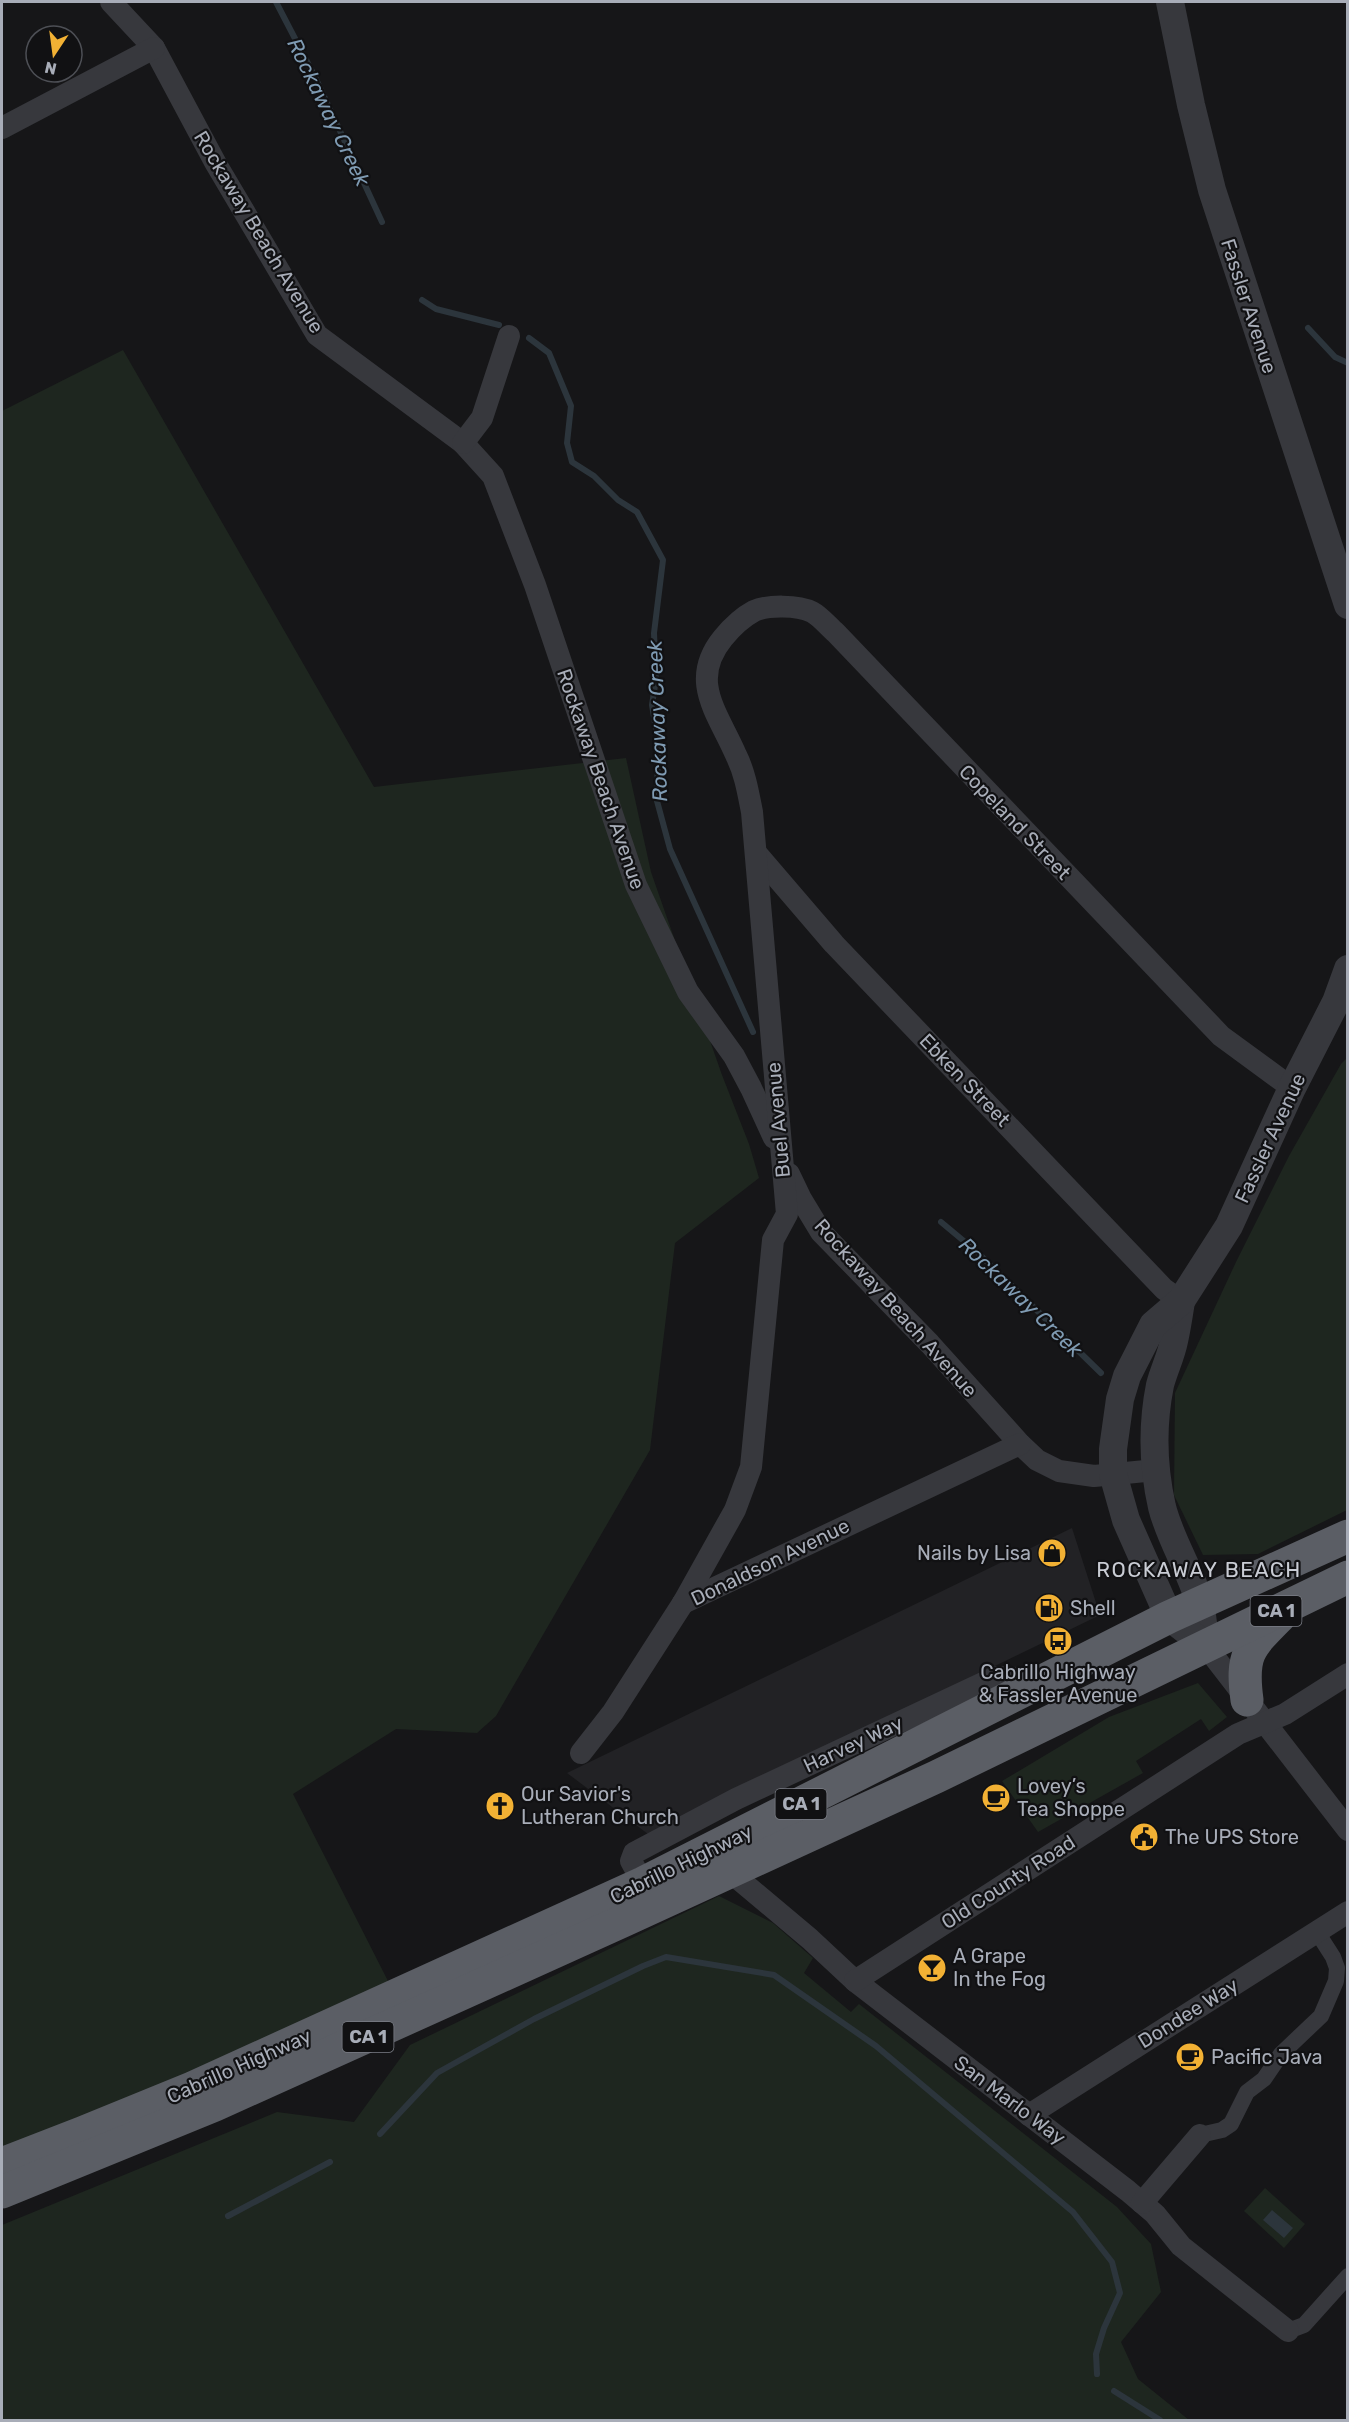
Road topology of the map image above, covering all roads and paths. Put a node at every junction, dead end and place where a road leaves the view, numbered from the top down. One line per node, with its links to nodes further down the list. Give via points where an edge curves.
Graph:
1 (111, 2): 3 (street, Rockaway Beach Avenue)
2 (1170, 2): 7 (street, Fassler Avenue, via 1212,190)
3 (154, 48): 4 (street); 6 (street, Rockaway Beach Avenue, via 216,164 318,335)
4 (2, 128)
5 (509, 336): 6 (street, via 482,418)
6 (463, 443): 13 (street, Rockaway Beach Avenue, via 493,476 535,585 636,885 688,992)
7 (1345, 590)
8 (729, 632): 9 (street, Buel Avenue, via 715,649 707,668 706,689 747,782); 14 (street, Copeland Street, via 744,616 762,607 812,612 1221,1036)
9 (756, 853): 12 (street, Buel Avenue); 16 (street, Ebken Street, via 834,944 1164,1288)
10 (1347, 969): 11 (street, Fassler Avenue)
11 (1342, 1001): 14 (street, Fassler Avenue)
12 (771, 1039): 13 (street, via 756,1051); 15 (street, Buel Avenue)
13 (734, 1056): 15 (street, Rockaway Beach Avenue)
14 (1292, 1088): 16 (street, Fassler Avenue, via 1229,1226)
15 (780, 1153): 17 (street, Rockaway Beach Avenue, via 821,1232); 24 (street, Buel Avenue, via 787,1214 773,1240 751,1467 735,1510)
16 (1181, 1301): 18 (street, Fassler Avenue, via 1156,1406); 19 (street, Fassler Avenue, via 1153,1325 1126,1376 1115,1423)
17 (1020, 1444): 19 (street, Rockaway Beach Avenue, via 1037,1460 1059,1470 1094,1476); 24 (street, Donaldson Avenue)
18 (1156, 1470): 19 (street, Rockaway Beach Avenue); 22 (street, Fassler Avenue, via 1163,1510)
19 (1113, 1474): 25 (street, Fassler Avenue, via 1126,1520)
20 (1347, 1536): 22 (highway, Cabrillo Highway / CA 1)
21 (1347, 1577): 23 (highway, Cabrillo Highway / CA 1)
22 (1201, 1602): 25 (highway, Cabrillo Highway / CA 1); 26 (street, Fassler Avenue)
23 (1295, 1602): 26 (highway, Cabrillo Highway / CA 1); 28 (highway, via 1248,1653 1245,1668)
24 (683, 1603): 29 (street, Donaldson Avenue, via 613,1712)
25 (1169, 1617): 26 (street, Fassler Avenue); 37 (highway, Cabrillo Highway / CA 1, via 643,1883 182,2092)
26 (1205, 1645): 28 (street); 31 (highway, Cabrillo Highway / CA 1, via 936,1777)
27 (1347, 1674): 28 (street, Old County Road, via 1284,1714)
28 (1256, 1712): 30 (street); 34 (street, Old County Road, via 1238,1734)
29 (581, 1753)
30 (1347, 1830)
31 (729, 1871): 34 (street, San Marlo Way); 38 (highway, Cabrillo Highway / CA 1, via 215,2105)
32 (1347, 1912): 33 (street, Dondee Way)
33 (1317, 1932): 35 (street, Dondee Way); 36 (street, via 1337,1968 1333,1992 1321,2016 1281,2054 1264,2079 1247,2092 1231,2124)
34 (855, 1982): 35 (street, San Marlo Way)
35 (1029, 2115): 39 (street, San Marlo Way)
36 (1200, 2135): 39 (street)
37 (2, 2164)
38 (2, 2192)
39 (1142, 2203): 41 (street, San Marlo Way, via 1180,2246)
40 (1347, 2276): 41 (street, via 1304,2325)
41 (1288, 2331)

